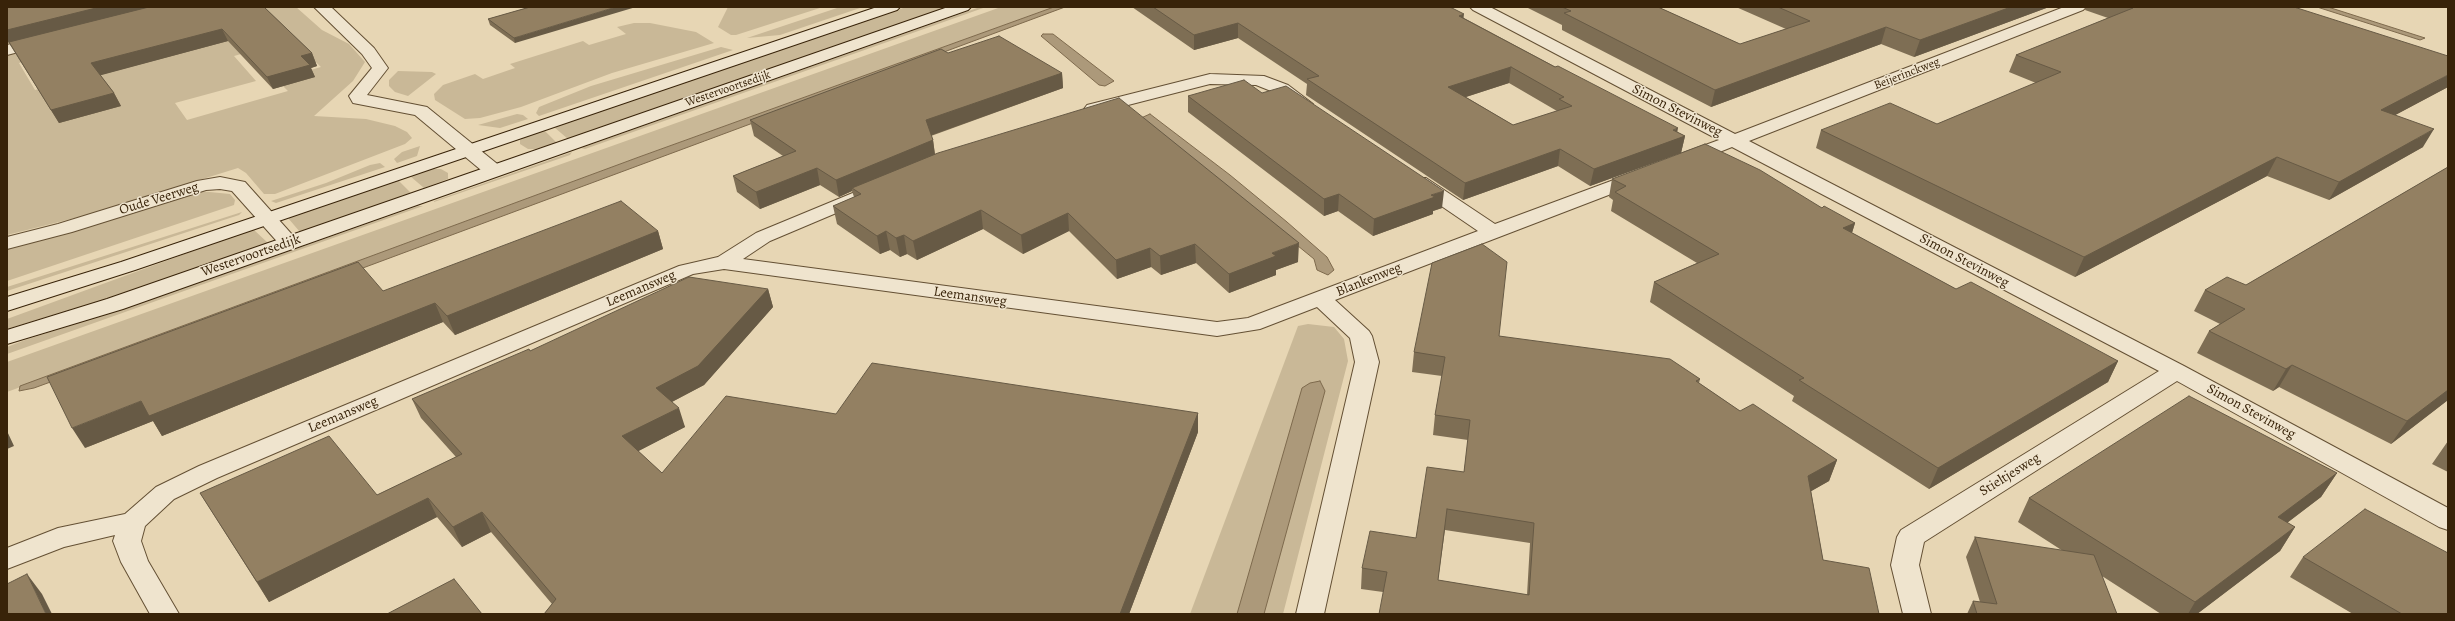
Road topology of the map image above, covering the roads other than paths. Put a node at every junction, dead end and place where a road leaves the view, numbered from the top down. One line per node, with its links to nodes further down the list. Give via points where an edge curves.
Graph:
1 (322, 7): 11 (street, via 368,51 380,68 358,96 359,99 420,111)
2 (892, 7): 11 (street, Westervoortsedijk)
3 (963, 7): 12 (street, Westervoortsedijk)
4 (1478, 7): 10 (street, Simon Stevinweg)
5 (2078, 7): 10 (street, Beijerinckweg)
6 (60, 37): 7 (street)
7 (7, 50)
8 (1074, 115): 9 (street, via 1210,79 1238,78 1258,80 1282,89)
9 (1321, 116)
10 (1735, 141): 16 (street, Blankenweg); 23 (street, Simon Stevinweg)
11 (468, 150): 12 (street); 15 (street, Westervoortsedijk)
12 (494, 171): 18 (street, Westervoortsedijk)
13 (1407, 173): 16 (street)
14 (873, 190): 19 (street, via 763,237)
15 (266, 219): 17 (street, Oude Veerweg, via 238,186 220,183 204,185); 18 (street, Oude Veerweg); 21 (street, Westervoortsedijk)
16 (1492, 231): 20 (street, Blankenweg)
17 (7, 243)
18 (289, 243): 22 (street, Westervoortsedijk, via 115,304)
19 (724, 263): 20 (street, Leemansweg, via 1217,329 1252,324); 25 (street, Leemansweg, via 686,270 208,472 165,493)
20 (1321, 299): 28 (street, Blankenweg, via 1361,336 1367,362)
21 (7, 304)
22 (7, 337)
23 (2176, 372): 24 (street, Simon Stevinweg); 29 (street, Stieltjesweg, via 1911,537 1905,565)
24 (2448, 520)
25 (132, 522): 26 (street, Leemansweg, via 58,538); 27 (street, via 127,540 135,562)
26 (7, 559)
27 (165, 614)
28 (1310, 614)
29 (1917, 614)

